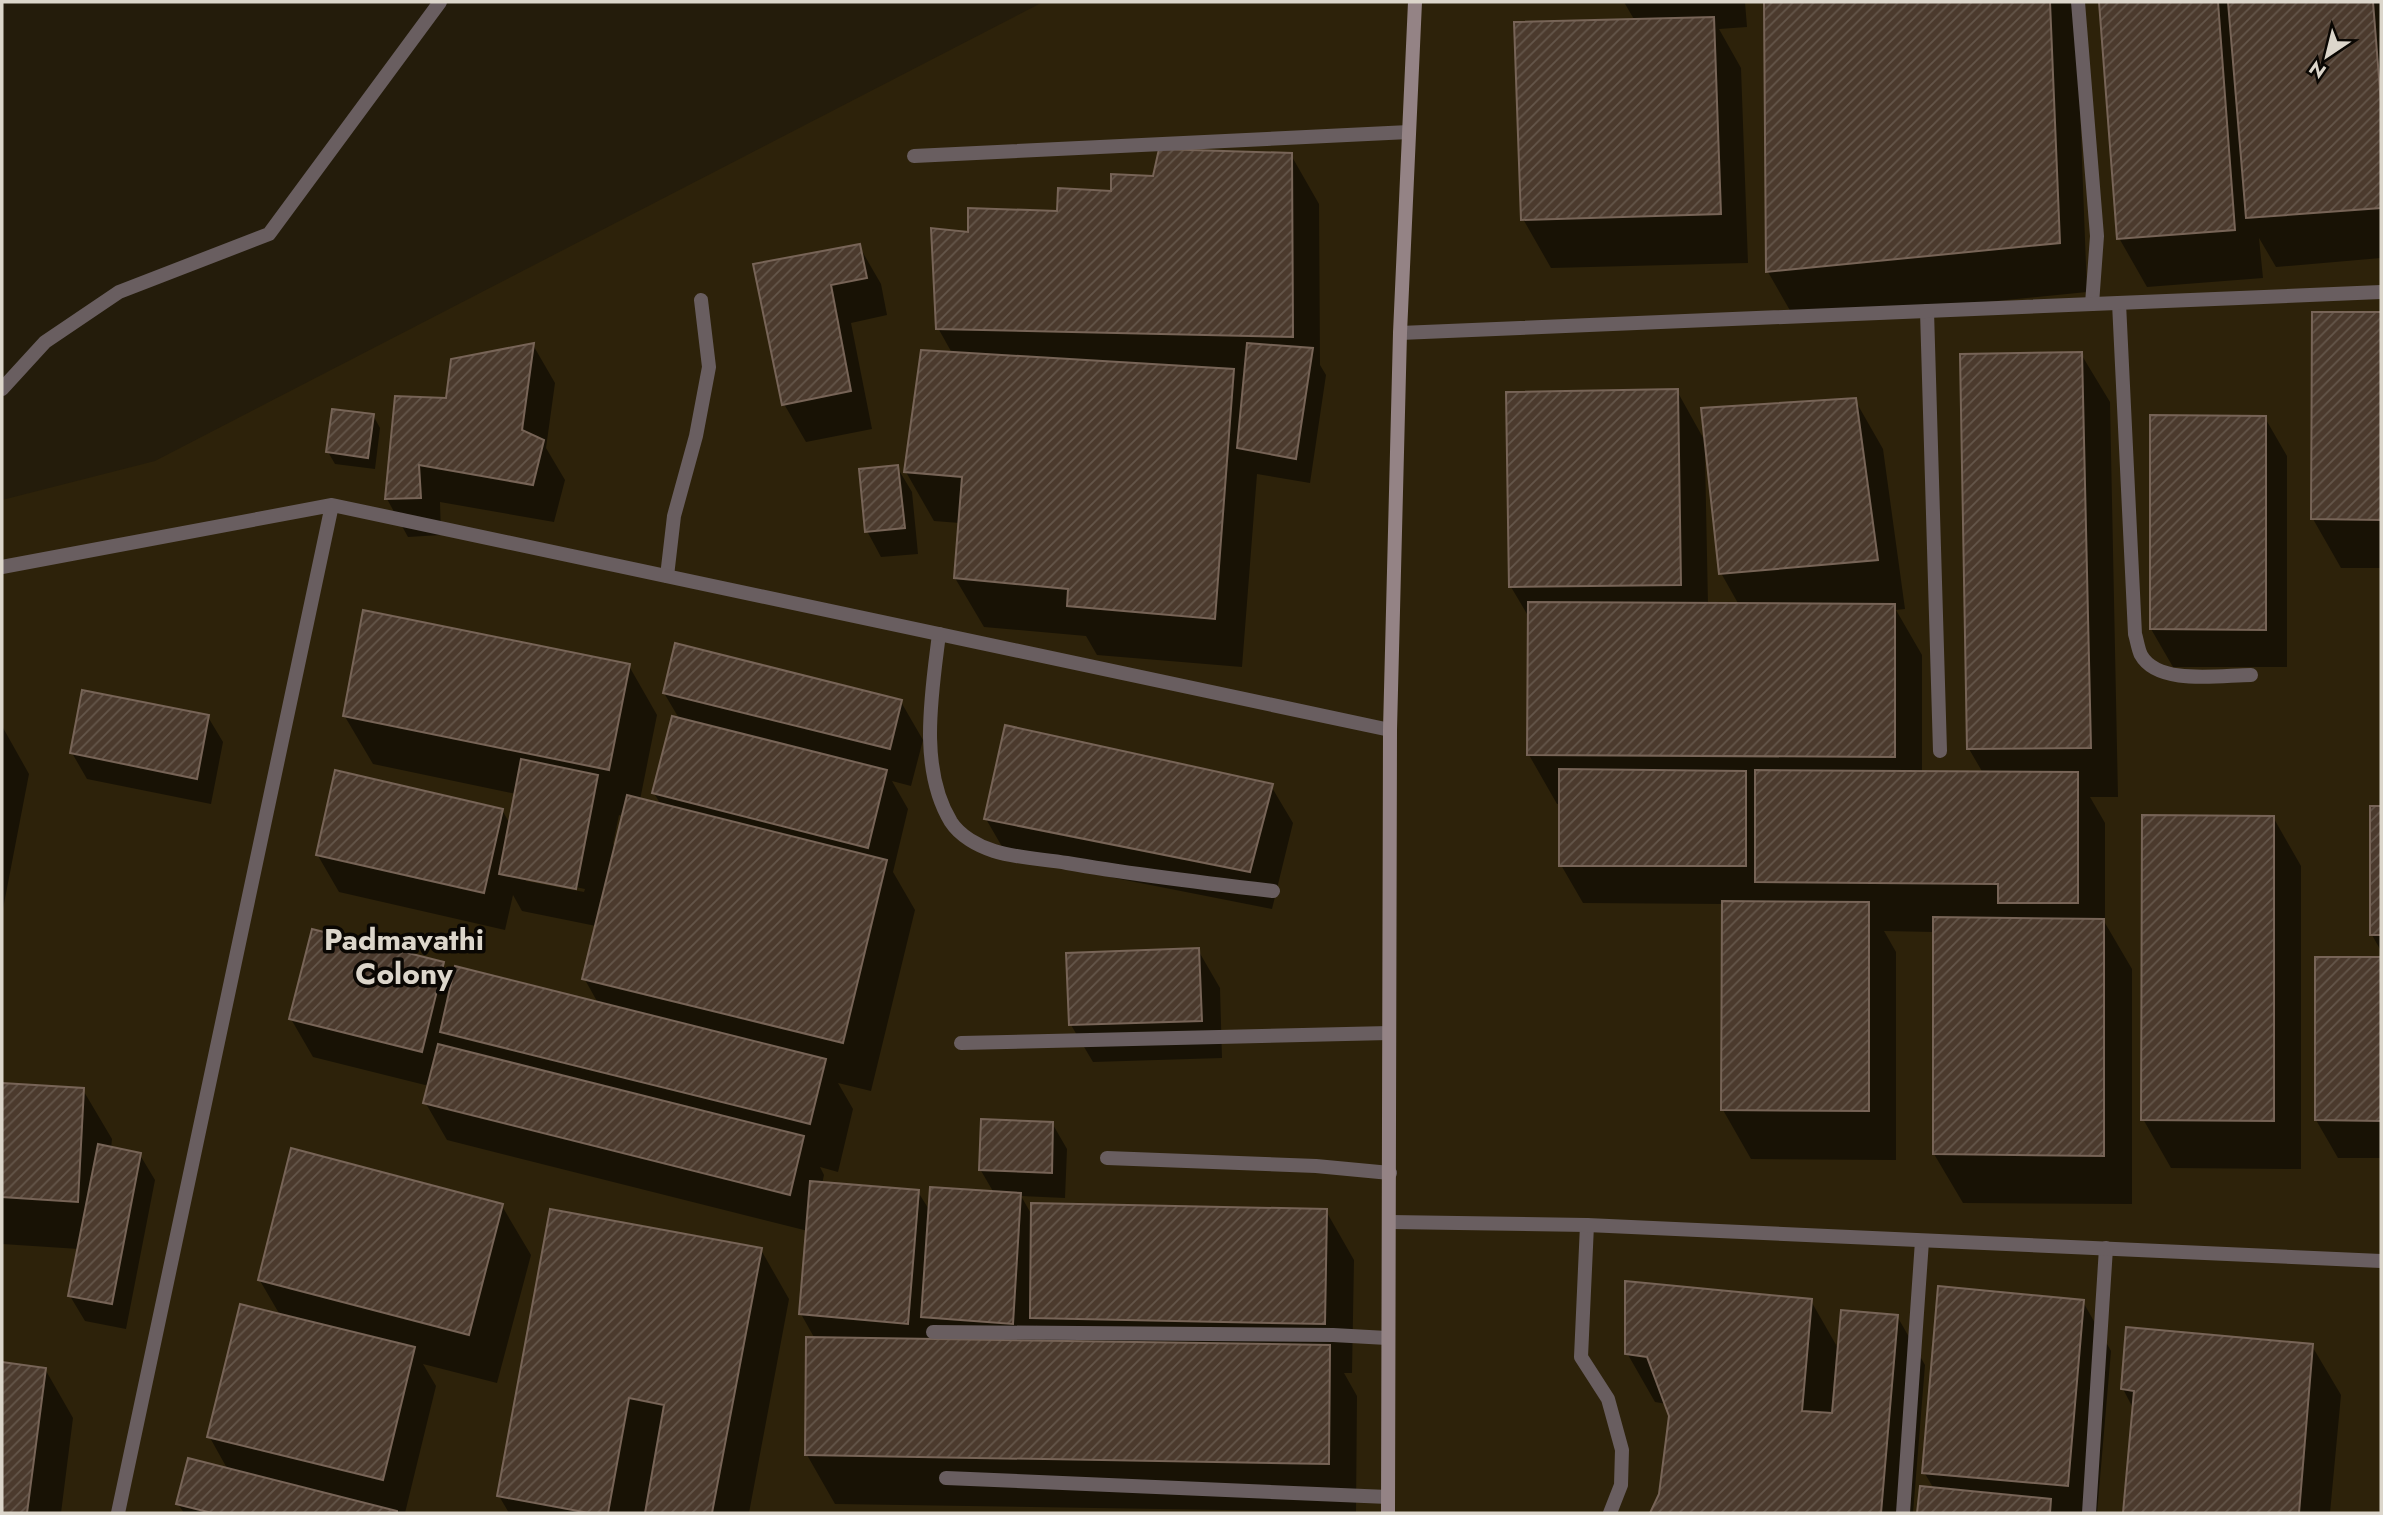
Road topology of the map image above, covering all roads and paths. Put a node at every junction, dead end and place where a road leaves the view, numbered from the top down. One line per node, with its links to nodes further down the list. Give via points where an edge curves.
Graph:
1 (440, 2): 12 (street, via 269,234 119,292 45,342)
2 (1415, 2): 4 (street)
3 (2078, 2): 9 (street, via 2097,236)
4 (1409, 132): 5 (street); 11 (street)
5 (914, 156)
6 (2381, 292): 8 (street)
7 (701, 300): 15 (street, via 709,367 674,516)
8 (2119, 303): 9 (street); 17 (street, via 2135,634 2141,656 2154,670 2171,676)
9 (2092, 304): 10 (street)
10 (1927, 311): 11 (street); 19 (street)
11 (1401, 333): 18 (street)
12 (2, 390)
13 (332, 505): 14 (street); 15 (street); 34 (street)
14 (2, 567)
15 (667, 576): 16 (street)
16 (939, 634): 18 (street); 20 (street, via 930,747 936,784 951,822 970,841 995,852)
17 (2251, 675)
18 (1390, 730): 21 (street)
19 (1940, 751)
20 (1273, 891)
21 (1389, 1033): 22 (street); 24 (street)
22 (961, 1043)
23 (1107, 1158): 24 (street)
24 (1390, 1173): 25 (street)
25 (1390, 1222): 26 (street); 31 (street)
26 (1587, 1225): 27 (street); 36 (street, via 1581,1357 1608,1399 1622,1450 1621,1485)
27 (1922, 1241): 28 (street); 37 (street)
28 (2106, 1248): 29 (street); 38 (street)
29 (2381, 1261)
30 (933, 1332): 31 (street)
31 (1387, 1338): 33 (street)
32 (947, 1478): 33 (street)
33 (1388, 1497): 35 (street)
34 (118, 1513)
35 (1388, 1513)
36 (1610, 1513)
37 (1903, 1513)
38 (2089, 1513)

